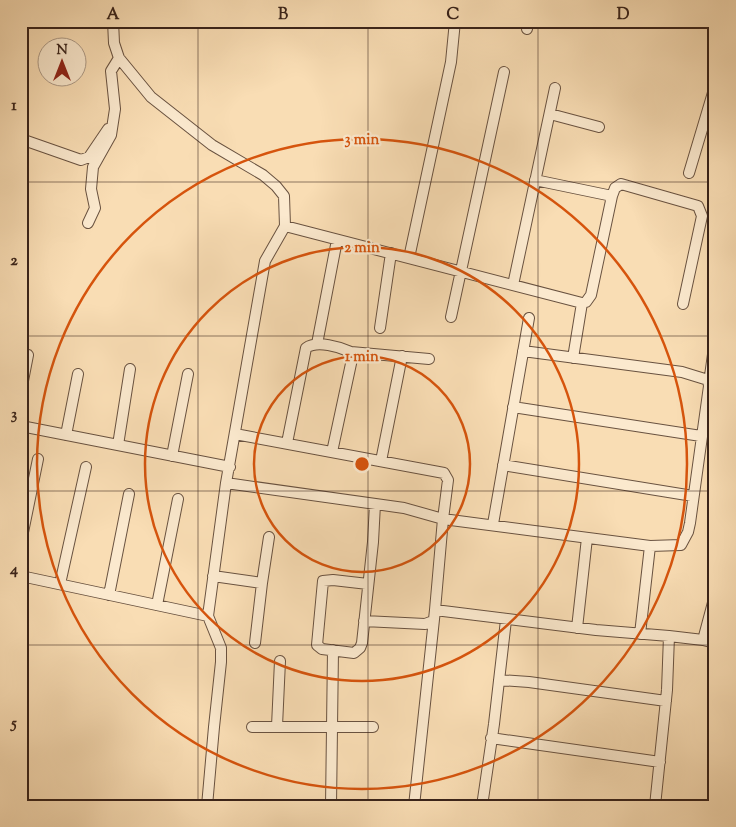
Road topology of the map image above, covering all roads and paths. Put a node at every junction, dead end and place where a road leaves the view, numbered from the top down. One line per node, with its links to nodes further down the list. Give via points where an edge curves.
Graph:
1 (113, 21): 3 (street, via 114,43)
2 (455, 21): 18 (street, via 451,62)
3 (119, 58): 8 (street, via 111,71 115,108); 15 (street, via 151,97 212,146 276,186 284,196)
4 (504, 72): 19 (street)
5 (715, 86): 11 (street)
6 (556, 88): 7 (street)
7 (550, 114): 9 (street); 12 (street)
8 (113, 122): 10 (street, via 89,157 81,160); 14 (street, via 111,135 93,167 91,190 94,208)
9 (599, 127)
10 (21, 139)
11 (689, 173)
12 (535, 180): 13 (street); 20 (street)
13 (612, 196): 21 (street, via 591,295); 22 (street, via 614,188 621,184 698,206 701,210)
14 (88, 223)
15 (285, 226): 16 (street); 41 (street, via 266,261)
16 (337, 240): 17 (street); 27 (street)
17 (391, 254): 18 (street); 25 (street)
18 (409, 258): 19 (street)
19 (462, 272): 20 (street); 23 (street)
20 (513, 285): 21 (street)
21 (582, 303): 32 (street)
22 (683, 304)
23 (451, 317)
24 (529, 318): 28 (street)
25 (380, 328)
26 (715, 340): 37 (street)
27 (317, 344): 29 (street); 44 (street, via 306,348)
28 (523, 351): 32 (street); 39 (street)
29 (351, 352): 31 (street); 46 (street)
30 (28, 355): 38 (street)
31 (402, 356): 33 (street); 49 (street)
32 (573, 358): 37 (street, via 682,372 704,377)
33 (429, 359)
34 (130, 369): 45 (street)
35 (78, 374): 42 (street)
36 (188, 374): 47 (street)
37 (709, 382): 43 (street)
38 (21, 391)
39 (514, 407): 43 (street); 50 (street)
40 (21, 426): 42 (street)
41 (235, 434): 44 (street); 52 (street)
42 (66, 435): 45 (street)
43 (701, 436): 55 (street)
44 (287, 443): 46 (street)
45 (118, 445): 47 (street)
46 (332, 452): 49 (street)
47 (172, 456): 52 (street)
48 (38, 459): 62 (street)
49 (381, 461): 58 (street, via 444,472 448,480)
50 (503, 466): 55 (street); 59 (street)
51 (86, 467): 67 (street)
52 (230, 467): 53 (street)
53 (226, 484): 57 (street); 65 (street)
54 (129, 494): 69 (street)
55 (693, 496): 63 (street, via 688,532 682,545)
56 (178, 499): 71 (street)
57 (375, 504): 58 (street); 68 (street)
58 (443, 519): 59 (street); 72 (street)
59 (493, 524): 61 (street)
60 (269, 536): 66 (street)
61 (587, 538): 63 (street); 77 (street)
62 (21, 542)
63 (650, 546): 78 (street)
64 (21, 576): 67 (street)
65 (213, 576): 66 (street); 73 (street)
66 (262, 582): 81 (street)
67 (60, 584): 69 (street)
68 (368, 584): 75 (street); 83 (street, via 328,580 322,583 317,645)
69 (109, 595): 71 (street)
70 (715, 595): 80 (street)
71 (157, 605): 73 (street)
72 (435, 610): 74 (street); 76 (street)
73 (208, 616): 93 (street, via 222,662)
74 (506, 620): 77 (street); 85 (street)
75 (364, 621): 76 (street, via 425,624); 83 (street, via 360,648 354,652)
76 (433, 621): 95 (street)
77 (577, 628): 78 (street)
78 (640, 634): 79 (street)
79 (669, 636): 80 (street); 86 (street)
80 (703, 640): 82 (street)
81 (255, 643)
82 (715, 643)
83 (333, 650): 89 (street)
84 (280, 661): 87 (street)
85 (499, 680): 86 (street); 91 (street)
86 (666, 701): 92 (street)
87 (278, 726): 88 (street); 89 (street)
88 (252, 727)
89 (333, 727): 90 (street); 94 (street)
90 (373, 727)
91 (491, 738): 92 (street); 96 (street)
92 (660, 762): 97 (street)
93 (207, 806)
94 (331, 806)
95 (414, 806)
96 (482, 806)
97 (656, 806)

